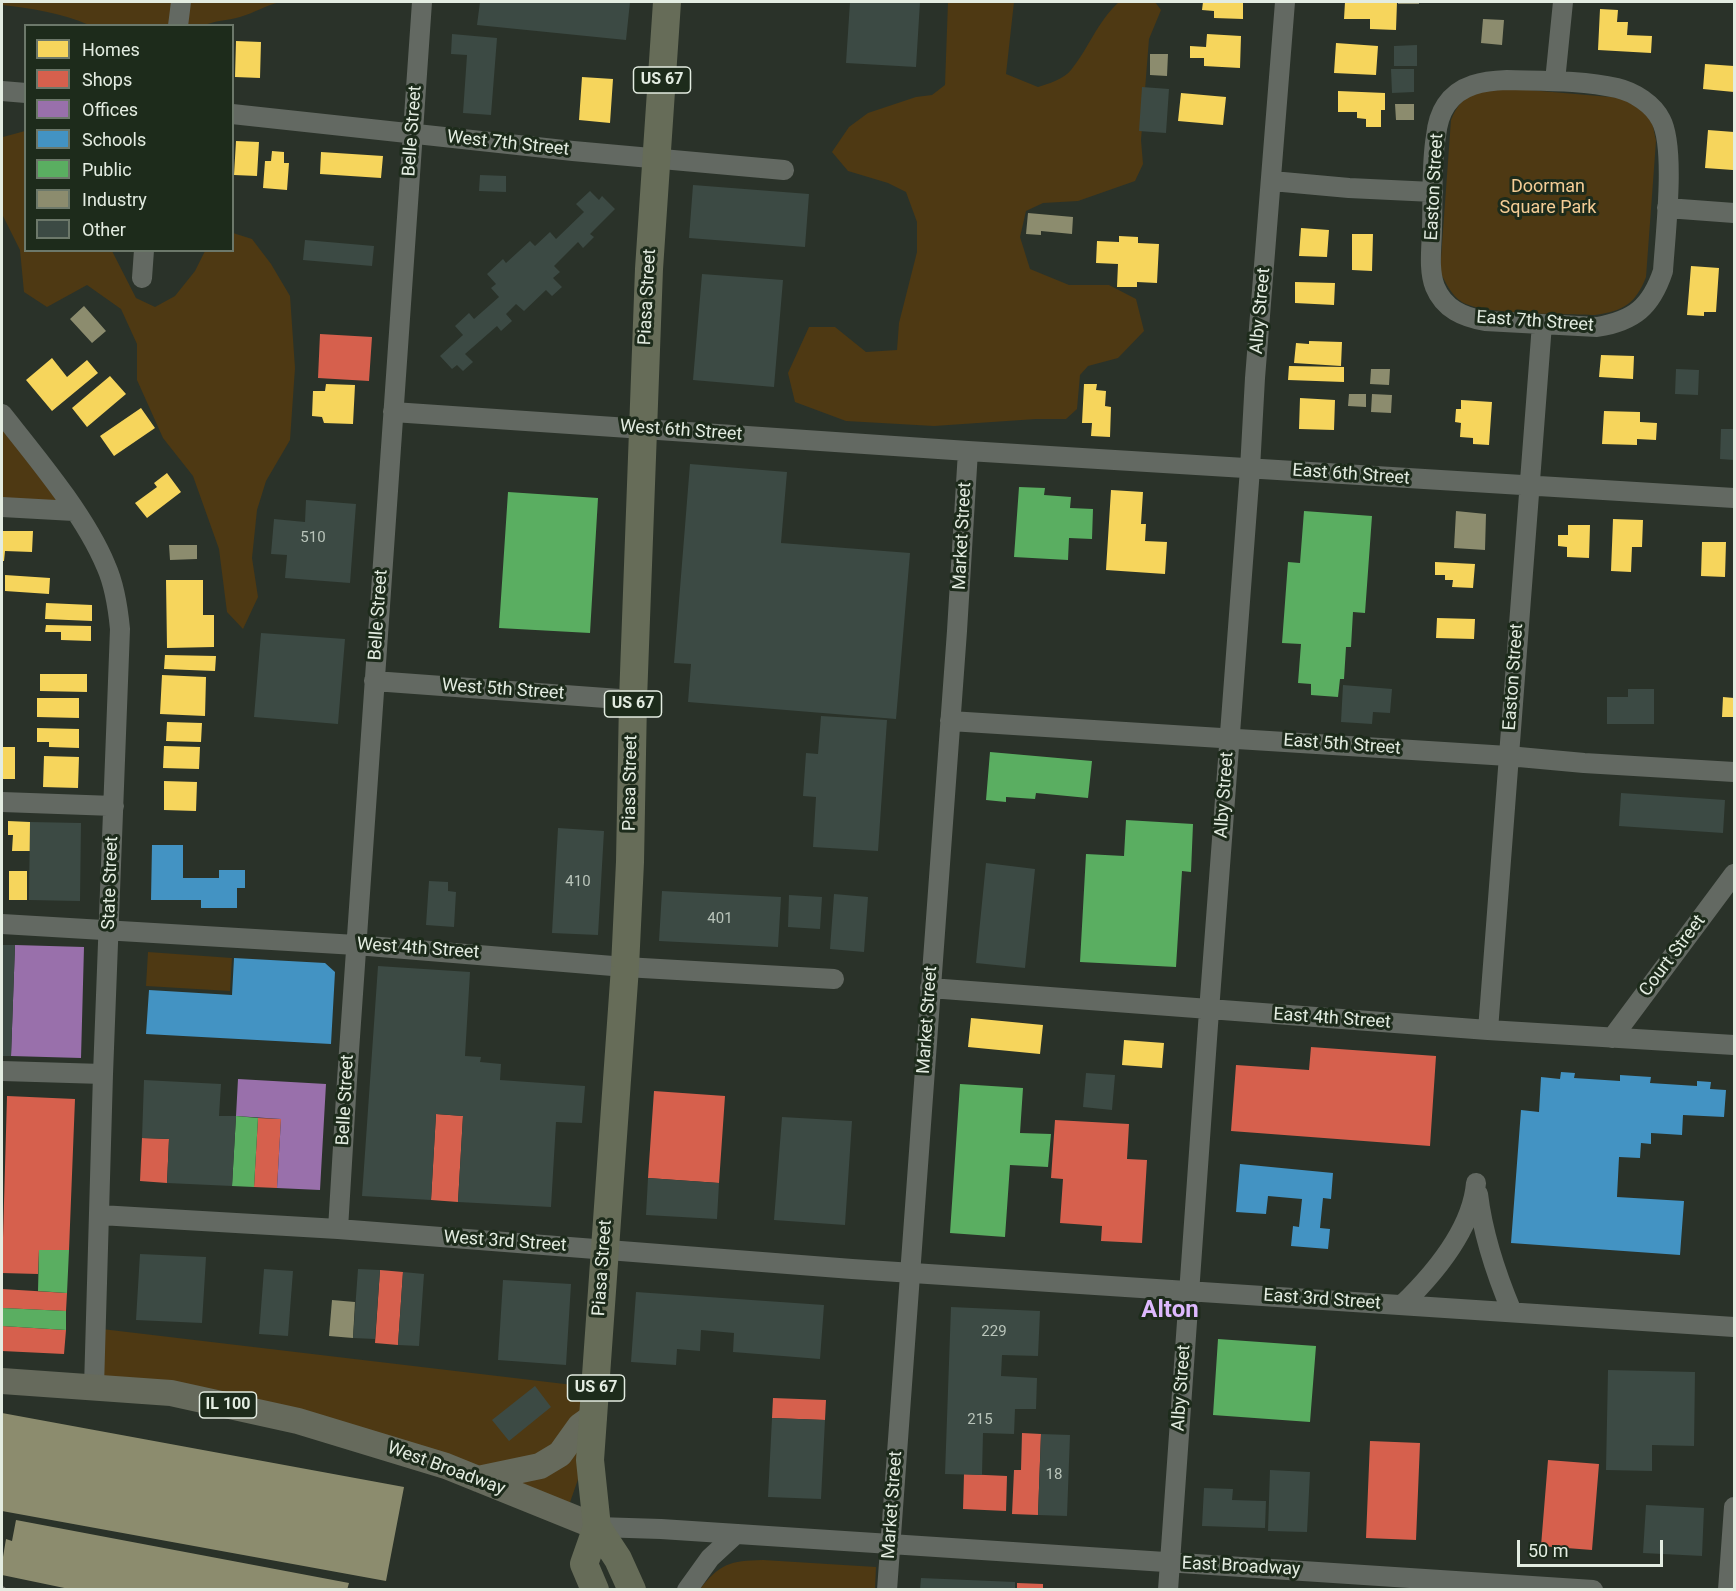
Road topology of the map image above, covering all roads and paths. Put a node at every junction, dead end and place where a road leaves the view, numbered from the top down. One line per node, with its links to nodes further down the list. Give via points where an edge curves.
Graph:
1 (181, 2): 6 (street)
2 (422, 2): 9 (street, Belle Street)
3 (667, 2): 10 (highway, Piasa Street / US 67)
4 (1286, 2): 12 (street, Alby Street)
5 (1563, 2): 7 (street)
6 (178, 24)
7 (1556, 81): 13 (street, Easton Street, via 1477,83 1446,105 1436,136); 14 (street, via 1618,88 1630,92 1656,112 1667,142)
8 (234, 114): 9 (street, West 7th Street)
9 (412, 134): 10 (street, West 7th Street); 20 (street, Belle Street)
10 (657, 159): 11 (street, West 7th Street); 22 (highway, Piasa Street / US 67)
11 (784, 170)
12 (1272, 181): 13 (street); 24 (street, Alby Street)
13 (1433, 192): 18 (street, Easton Street, via 1431,274 1443,301)
14 (1667, 208): 15 (street); 19 (street, East 7th Street, via 1663,271 1647,303 1618,323 1597,327)
15 (1734, 213)
16 (144, 252): 17 (street)
17 (142, 278)
18 (1453, 310): 19 (street, East 7th Street, via 1485,321)
19 (1542, 324): 25 (street, Easton Street)
20 (393, 412): 22 (street, West 6th Street); 29 (street, Belle Street)
21 (2, 414): 28 (street, State Street)
22 (642, 429): 23 (street, West 6th Street); 30 (highway, Piasa Street / US 67)
23 (968, 451): 24 (street, East 6th Street); 31 (street, Market Street)
24 (1250, 469): 25 (street, East 6th Street); 32 (street, Alby Street)
25 (1529, 486): 26 (street, East 6th Street); 33 (street, Easton Street)
26 (1734, 498)
27 (2, 507): 28 (street)
28 (74, 511): 36 (street, State Street, via 96,545 117,600 120,629)
29 (374, 681): 30 (street, West 5th Street); 40 (street, Belle Street)
30 (633, 700): 41 (highway, Piasa Street / US 67)
31 (950, 721): 32 (street, East 5th Street); 43 (street, Market Street)
32 (1230, 738): 33 (street, East 5th Street); 44 (street, Alby Street)
33 (1508, 756): 34 (street, East 5th Street); 45 (street, Easton Street)
34 (1734, 772)
35 (2, 802): 36 (street)
36 (114, 806): 39 (street, State Street)
37 (1734, 874): 46 (street, Court Street)
38 (2, 924): 39 (street, West 4th Street)
39 (109, 929): 40 (street, West 4th Street); 49 (street, State Street)
40 (356, 945): 41 (street, West 4th Street); 51 (street, Belle Street)
41 (625, 966): 42 (street, West 4th Street); 52 (highway, Piasa Street / US 67)
42 (834, 979)
43 (930, 988): 44 (street, East 4th Street); 53 (street, Market Street)
44 (1209, 1011): 45 (street, East 4th Street); 54 (street, Alby Street)
45 (1488, 1030): 46 (street, East 4th Street)
46 (1612, 1038): 47 (street, East 4th Street)
47 (1734, 1044)
48 (2, 1071): 49 (street)
49 (103, 1074): 50 (street, State Street)
50 (100, 1215): 51 (street, West 3rd Street); 59 (street, State Street)
51 (338, 1229): 52 (street, West 3rd Street)
52 (604, 1249): 53 (street, West 3rd Street); 60 (highway, Piasa Street / US 67)
53 (910, 1273): 54 (street, East 3rd Street); 65 (street, Market Street)
54 (1190, 1290): 55 (street, East 3rd Street); 66 (street, Alby Street)
55 (1402, 1305): 56 (street, East 3rd Street); 56 (street, via 1444,1258 1469,1213 1476,1183 1488,1249)
56 (1512, 1312): 57 (street, East 3rd Street)
57 (1734, 1327)
58 (2, 1381): 59 (main road, West Broadway / IL 100)
59 (94, 1388): 61 (main road, West Broadway / IL 100, via 171,1393 287,1418 382,1445)
60 (594, 1416): 61 (main road, via 580,1426 560,1454 540,1466); 63 (highway, Piasa Street / US 67, via 590,1460)
61 (478, 1479): 63 (main road, West Broadway / IL 100)
62 (1734, 1507): 74 (street)
63 (597, 1527): 64 (street, West Broadway); 68 (highway, US 67, via 584,1564); 69 (highway, US 67)
64 (736, 1534): 65 (street, West Broadway); 70 (street, via 710,1557)
65 (890, 1545): 66 (street, East Broadway); 71 (street, Market Street)
66 (1170, 1563): 67 (street, East Broadway); 72 (street, Alby Street)
67 (1449, 1585): 73 (street, East Broadway)
68 (595, 1590)
69 (632, 1590)
70 (687, 1590)
71 (887, 1590)
72 (1168, 1590)
73 (1593, 1590)
74 (1728, 1590)

